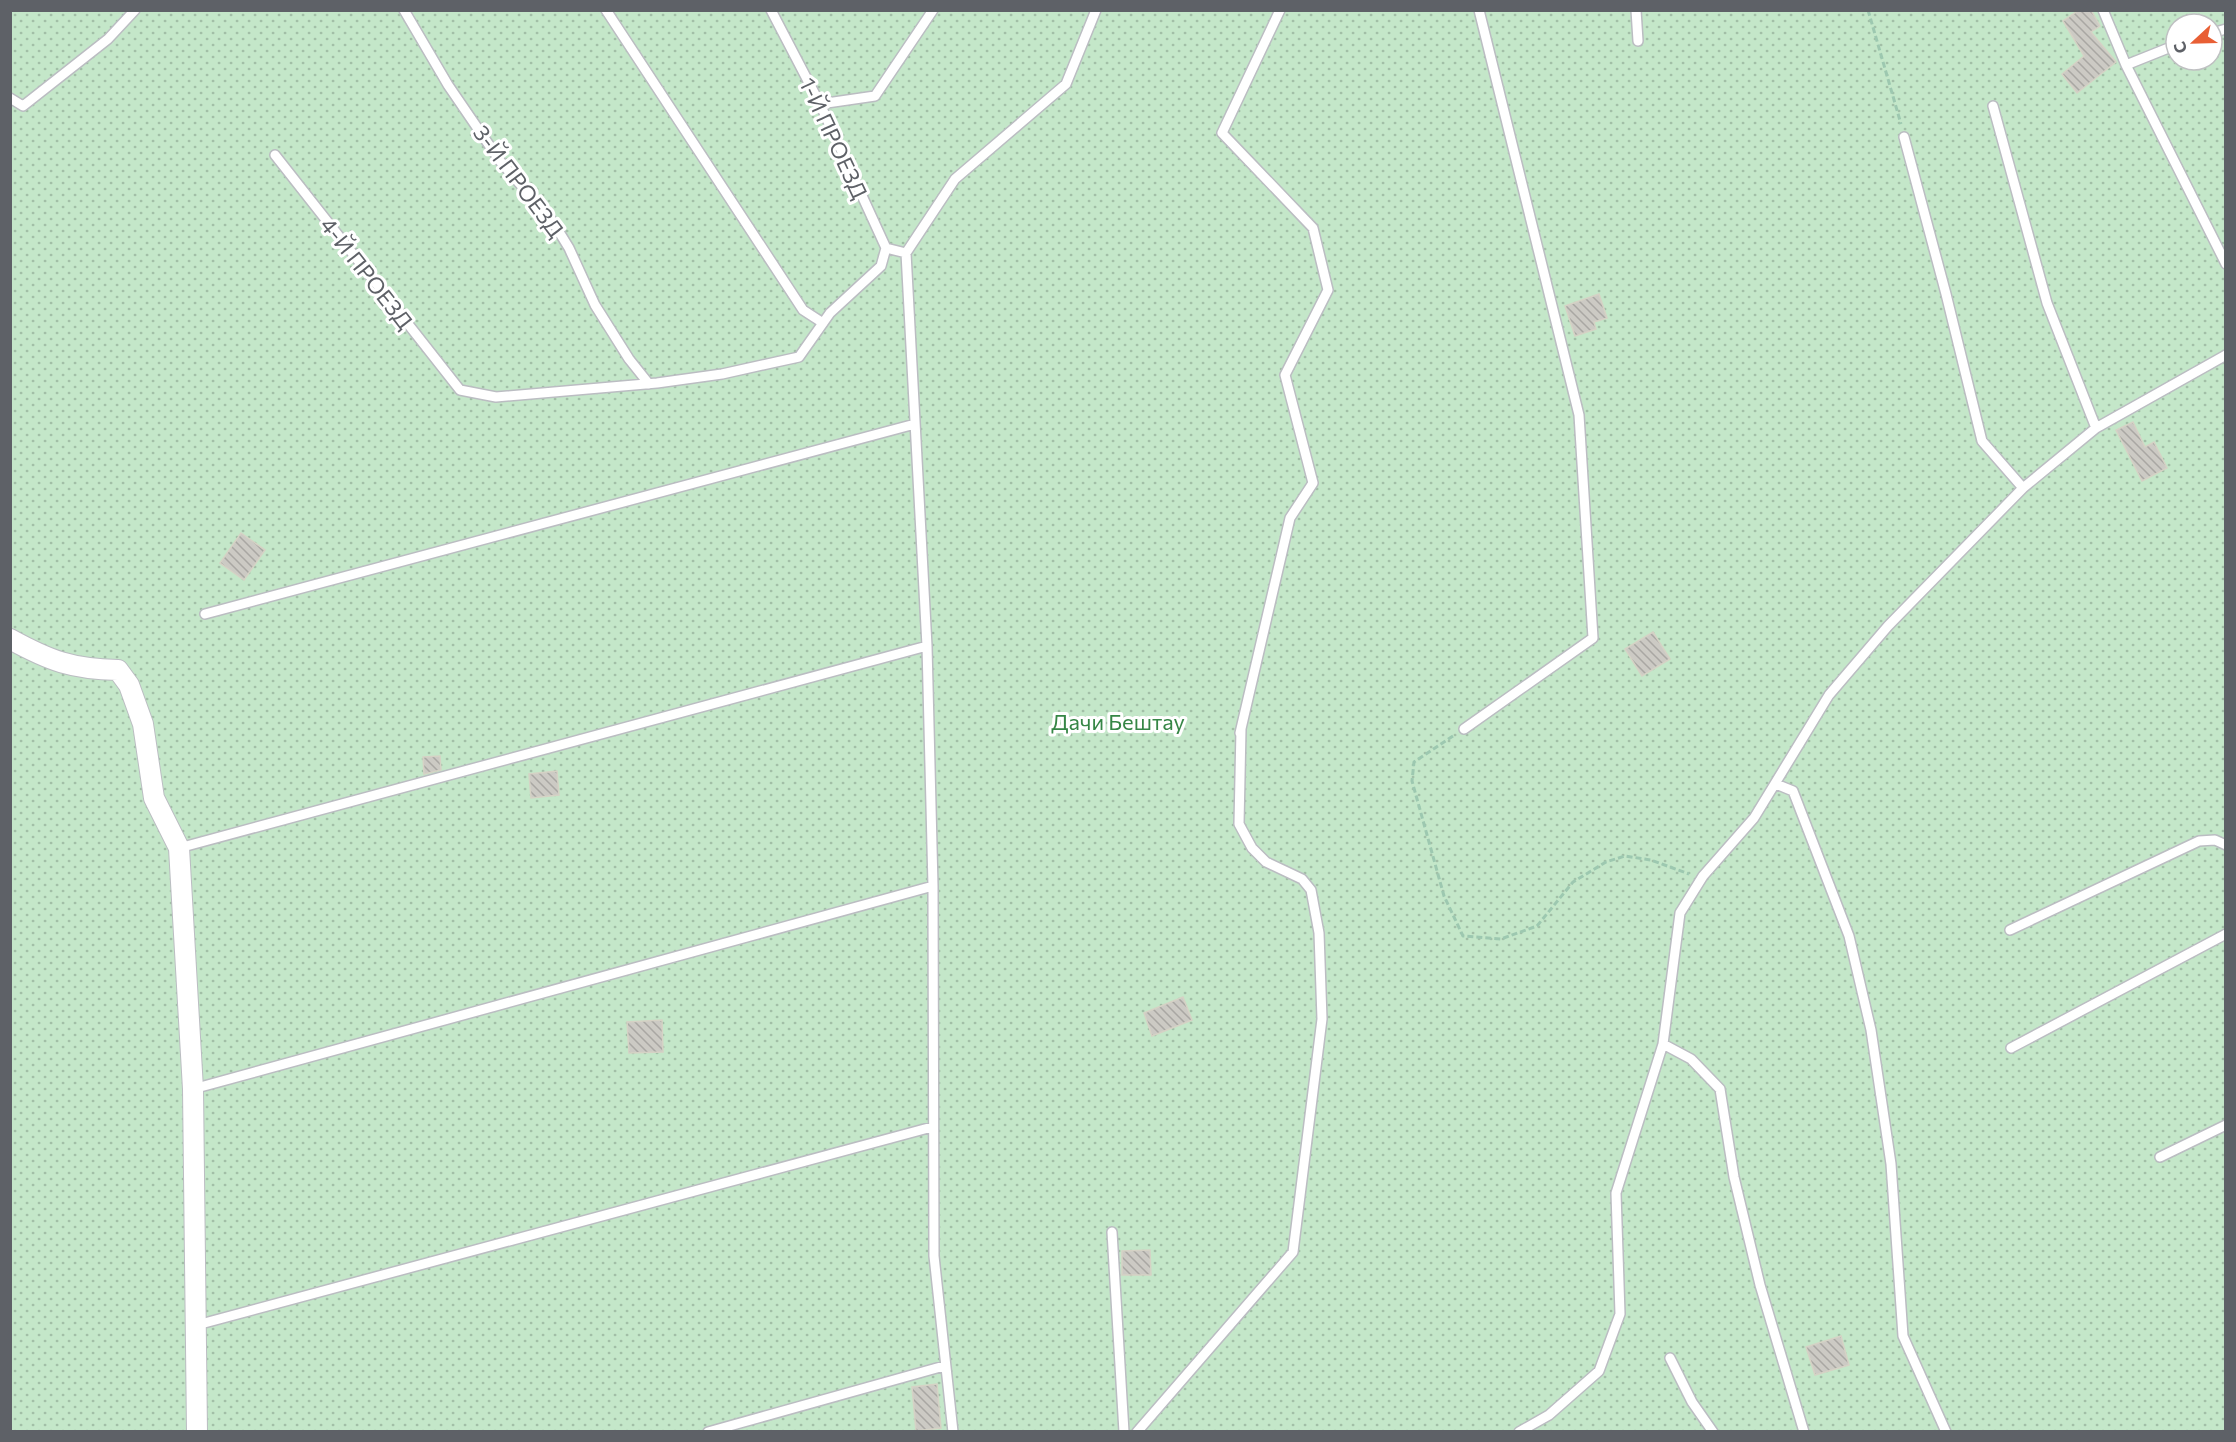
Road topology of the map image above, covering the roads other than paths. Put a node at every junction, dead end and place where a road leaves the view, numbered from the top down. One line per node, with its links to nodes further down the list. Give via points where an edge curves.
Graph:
1 (135, 10): 14 (lane, via 108,39 23,106)
2 (404, 10): 24 (lane, 3-Й ПРОЕЗД, via 448,85 500,161 553,222 595,305)
3 (606, 10): 22 (lane, via 803,310)
4 (771, 10): 15 (lane, 1-Й ПРОЕЗД)
5 (933, 10): 15 (lane, via 875,96)
6 (1096, 10): 20 (lane, via 1066,84 955,179)
7 (1280, 10): 52 (lane, via 1222,133 1313,228 1328,290 1285,375 1313,483 1290,518 1241,731 1239,824 1252,848 1266,862 1302,879 1311,890 1318,933 1322,1019 1293,1252)
8 (1479, 10): 31 (lane, via 1579,415 1593,638)
9 (1636, 10): 11 (lane)
10 (2103, 10): 13 (lane)
11 (1638, 41)
12 (2164, 50): 13 (lane)
13 (2126, 65): 21 (lane)
14 (10, 98)
15 (819, 104): 19 (lane, 1-Й ПРОЕЗД)
16 (1994, 106): 26 (lane, via 2047,303)
17 (1904, 137): 27 (lane, via 1982,441)
18 (275, 156): 24 (lane, 4-Й ПРОЕЗД, via 459,390 496,397)
19 (886, 248): 20 (lane); 22 (lane, via 881,266)
20 (906, 253): 25 (lane)
21 (2226, 264)
22 (823, 323): 24 (lane, via 799,357 723,374)
23 (2226, 355): 26 (lane)
24 (649, 384)
25 (915, 424): 28 (lane); 30 (lane)
26 (2096, 428): 27 (lane)
27 (2023, 488): 32 (lane, via 1887,626 1836,687)
28 (205, 614)
29 (10, 639): 34 (street, via 49,660 88,670 118,670 129,686 143,724 154,798)
30 (927, 646): 34 (lane); 35 (lane)
31 (1464, 729)
32 (1776, 784): 38 (lane, via 1754,818 1703,876 1680,914); 56 (lane, via 1793,791 1849,936 1871,1030 1891,1164 1903,1336)
33 (2226, 845): 36 (lane, via 2215,840 2199,841)
34 (179, 848): 40 (street)
35 (933, 886): 40 (lane); 42 (lane)
36 (2010, 930)
37 (2226, 934): 39 (lane)
38 (1663, 1044): 53 (lane, via 1616,1193 1620,1314 1599,1371 1549,1415); 55 (lane, via 1691,1059 1720,1089 1734,1177 1760,1285)
39 (2011, 1048)
40 (193, 1089): 45 (street)
41 (2226, 1125): 43 (lane)
42 (932, 1127): 45 (lane); 47 (lane, via 934,1256)
43 (2160, 1157)
44 (1112, 1232): 51 (lane)
45 (197, 1325): 48 (street)
46 (1671, 1358): 54 (lane, via 1692,1402)
47 (944, 1366): 49 (lane); 50 (lane)
48 (197, 1431)
49 (708, 1431)
50 (953, 1431)
51 (1124, 1431)
52 (1137, 1431)
53 (1519, 1431)
54 (1713, 1431)
55 (1804, 1431)
56 (1946, 1431)

